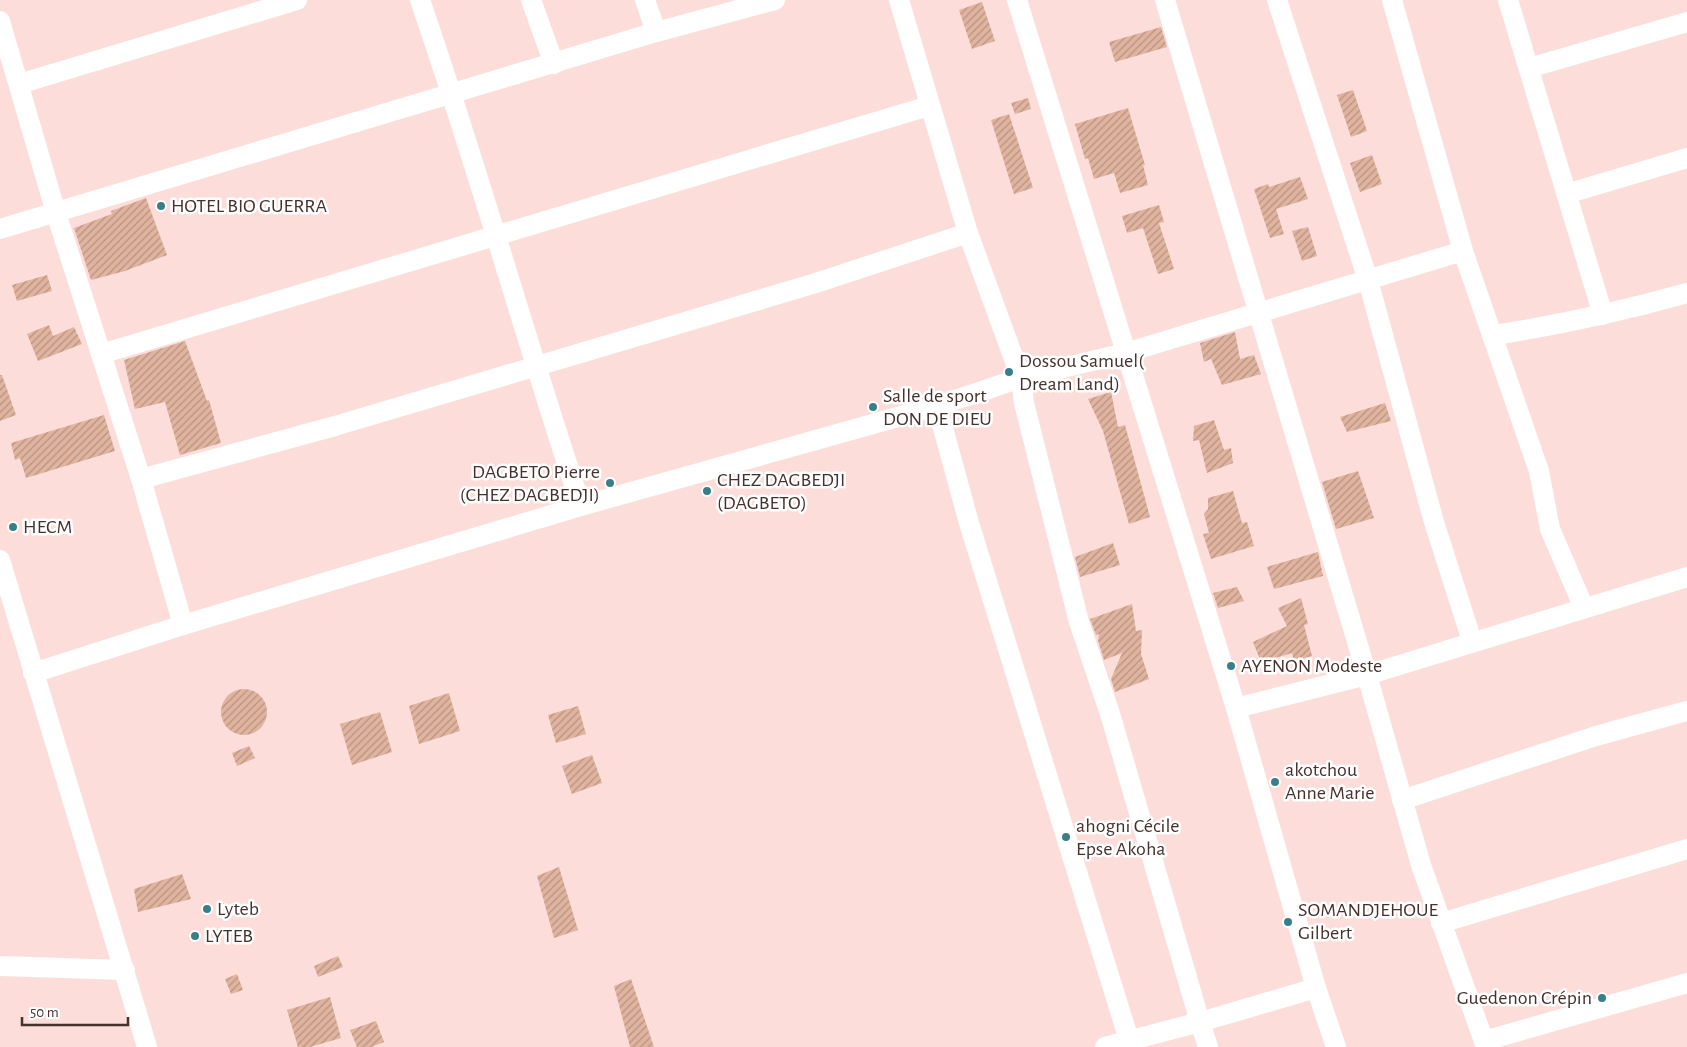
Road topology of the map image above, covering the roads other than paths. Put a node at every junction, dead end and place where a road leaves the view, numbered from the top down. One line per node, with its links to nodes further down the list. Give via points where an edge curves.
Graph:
1 (297, 0): 17 (street)
2 (420, 0): 18 (street)
3 (531, 0): 15 (street)
4 (645, 0): 14 (street)
5 (898, 0): 19 (street)
6 (1017, 0): 32 (street)
7 (1165, 0): 29 (street)
8 (1277, 0): 27 (street)
9 (1392, 0): 26 (street)
10 (1508, 0): 16 (street)
11 (767, 1): 14 (street)
12 (0, 21): 17 (street)
13 (1687, 22): 16 (street)
14 (656, 32): 15 (street)
15 (554, 64): 18 (street)
16 (1529, 68): 21 (street)
17 (19, 84): 22 (street)
18 (453, 95): 22 (street); 25 (street)
19 (929, 106): 24 (street); 25 (street)
20 (1687, 158): 21 (street)
21 (1566, 194): 30 (street)
22 (56, 213): 23 (street); 33 (street)
23 (0, 228)
24 (968, 233): 34 (street, via 816,283); 35 (street)
25 (498, 236): 33 (street); 34 (street)
26 (1463, 251): 27 (street); 31 (street)
27 (1368, 280): 29 (street); 43 (street, via 1434,522)
28 (1687, 293): 30 (street)
29 (1259, 314): 32 (street); 45 (street)
30 (1603, 315): 31 (street)
31 (1494, 335): 41 (street, via 1539,471 1550,529)
32 (1125, 353): 35 (street); 46 (street)
33 (101, 354): 37 (street)
34 (534, 365): 37 (street, via 335,426); 38 (street)
35 (1021, 378): 36 (street); 55 (street, via 1024,403 1079,622 1111,717)
36 (937, 406): 38 (street); 56 (street, via 969,523)
37 (141, 479): 42 (street)
38 (582, 506): 42 (street)
39 (0, 560): 44 (street)
40 (1687, 577): 41 (street)
41 (1584, 608): 43 (street)
42 (183, 624): 44 (street)
43 (1472, 641): 45 (street)
44 (33, 673): 52 (street)
45 (1366, 675): 46 (street); 48 (street)
46 (1236, 708): 54 (street)
47 (1687, 710): 48 (street, via 1596,736)
48 (1402, 800): 50 (street)
49 (1687, 849): 50 (street)
50 (1441, 923): 57 (street)
51 (0, 966): 52 (street)
52 (125, 970): 58 (street)
53 (1687, 983): 57 (street)
54 (1316, 988): 55 (street); 61 (street)
55 (1200, 1022): 56 (street); 60 (street)
56 (1129, 1040): 59 (street)
57 (1485, 1044)
58 (148, 1047)
59 (1105, 1047)
60 (1208, 1047)
61 (1336, 1047)

